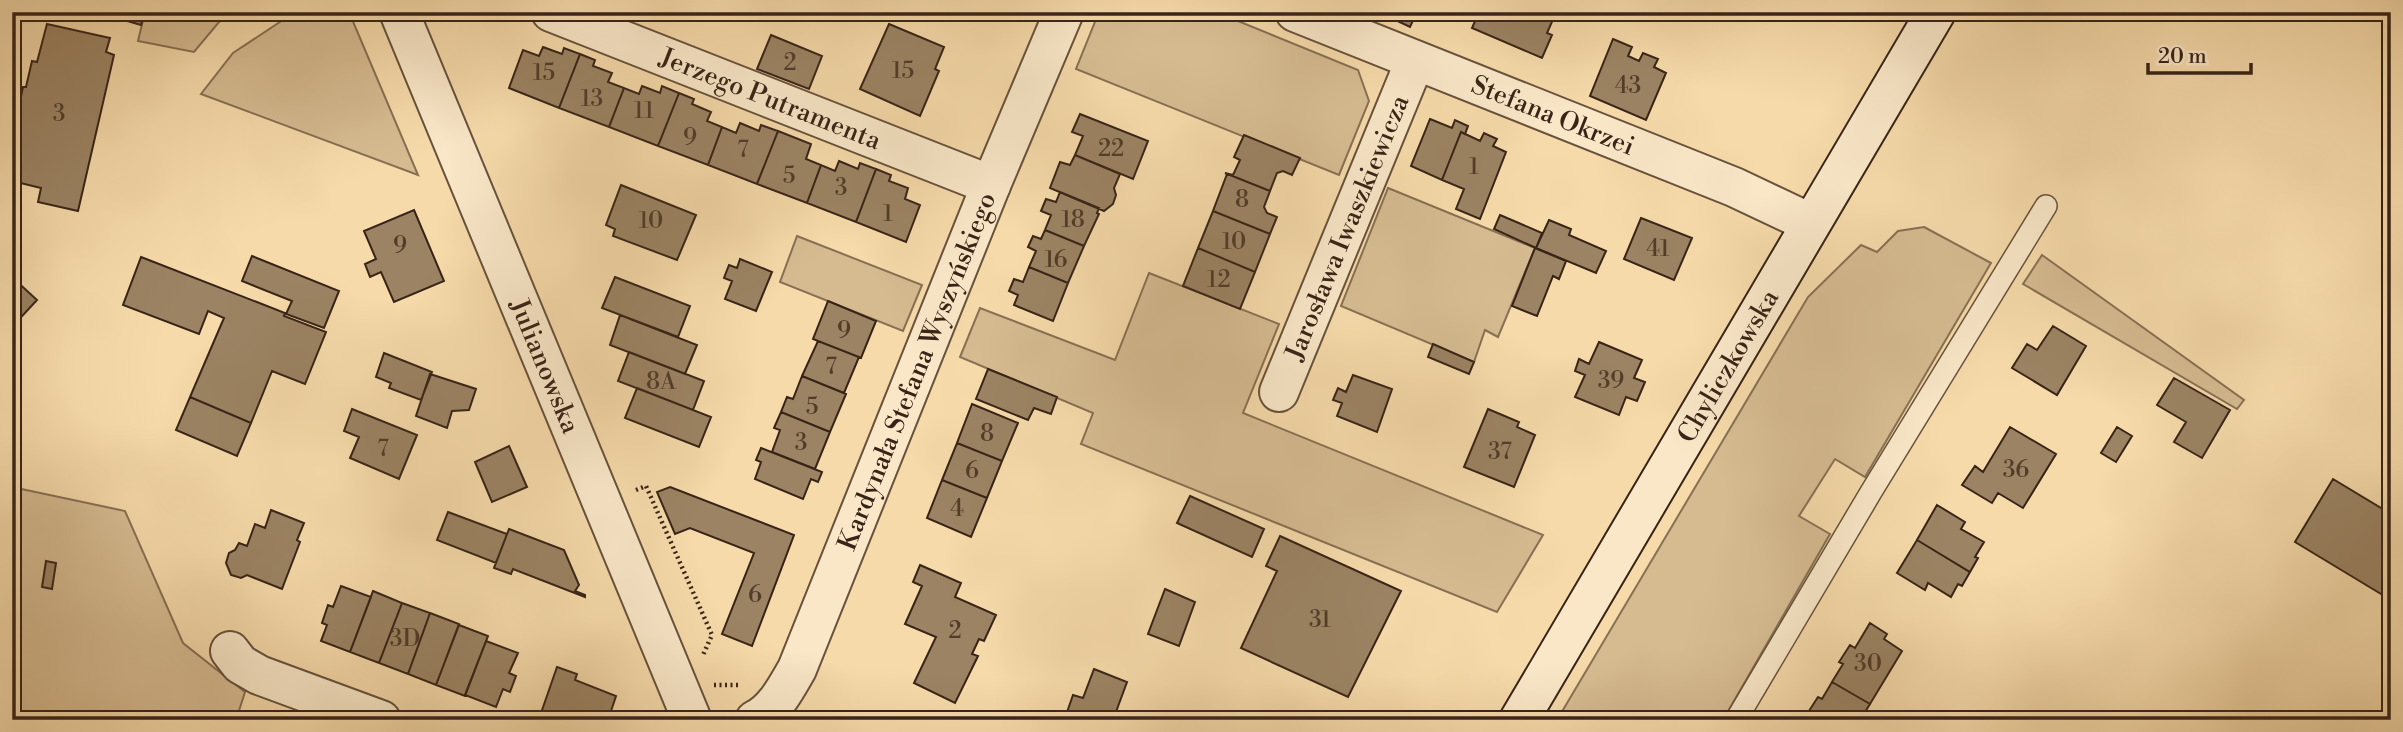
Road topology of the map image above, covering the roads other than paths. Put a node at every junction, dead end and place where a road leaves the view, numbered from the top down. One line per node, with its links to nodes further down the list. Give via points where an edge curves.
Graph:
1 (400, 12): 14 (street, Julianowska)
2 (551, 12): 7 (street, Jerzego Putramenta)
3 (1064, 12): 7 (street, Kardynała Stefana Wyszyńskiego)
4 (1295, 12): 6 (street, Stefana Okrzei)
5 (1936, 12): 9 (street, Chyliczkowska)
6 (1415, 61): 9 (street, Stefana Okrzei, via 1734,187); 10 (street, Jarosława Iwaszkiewicza)
7 (991, 185): 12 (street, Kardynała Stefana Wyszyńskiego, via 797,669 764,715)
8 (2046, 206): 16 (lane)
9 (1811, 223): 15 (street, Chyliczkowska)
10 (1279, 392)
11 (230, 651): 13 (street, via 240,664 259,675)
12 (754, 702)
13 (381, 720)
14 (692, 720)
15 (1519, 720)
16 (1736, 720)

